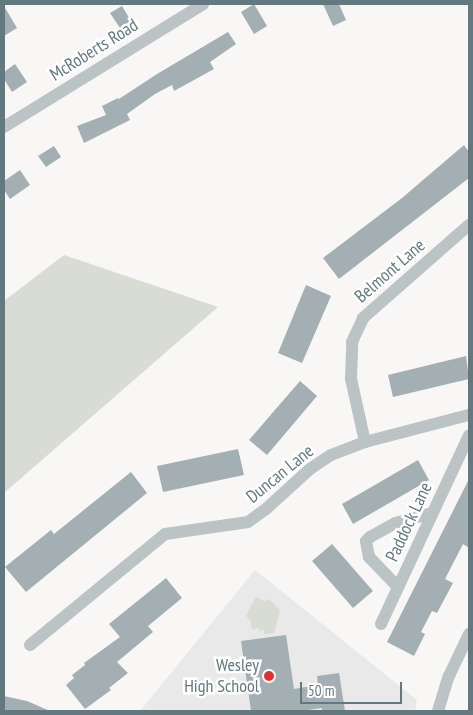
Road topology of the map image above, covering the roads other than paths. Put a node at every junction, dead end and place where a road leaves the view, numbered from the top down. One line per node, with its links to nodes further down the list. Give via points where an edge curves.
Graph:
1 (203, 4): 2 (street, McRoberts Road)
2 (4, 127)
3 (469, 225): 6 (street, Belmont Lane, via 363,318 352,342 351,378)
4 (469, 415): 6 (street, Duncan Lane)
5 (469, 435): 7 (street, Paddock Lane)
6 (365, 442): 11 (street, Duncan Lane, via 331,455 310,469 248,522 165,534)
7 (432, 513): 8 (street, Paddock Lane); 8 (street, via 395,523 366,541 369,556)
8 (398, 587): 9 (street, Paddock Lane)
9 (380, 624)
10 (469, 634): 12 (street, via 449,676)
11 (30, 645)
12 (438, 711)

